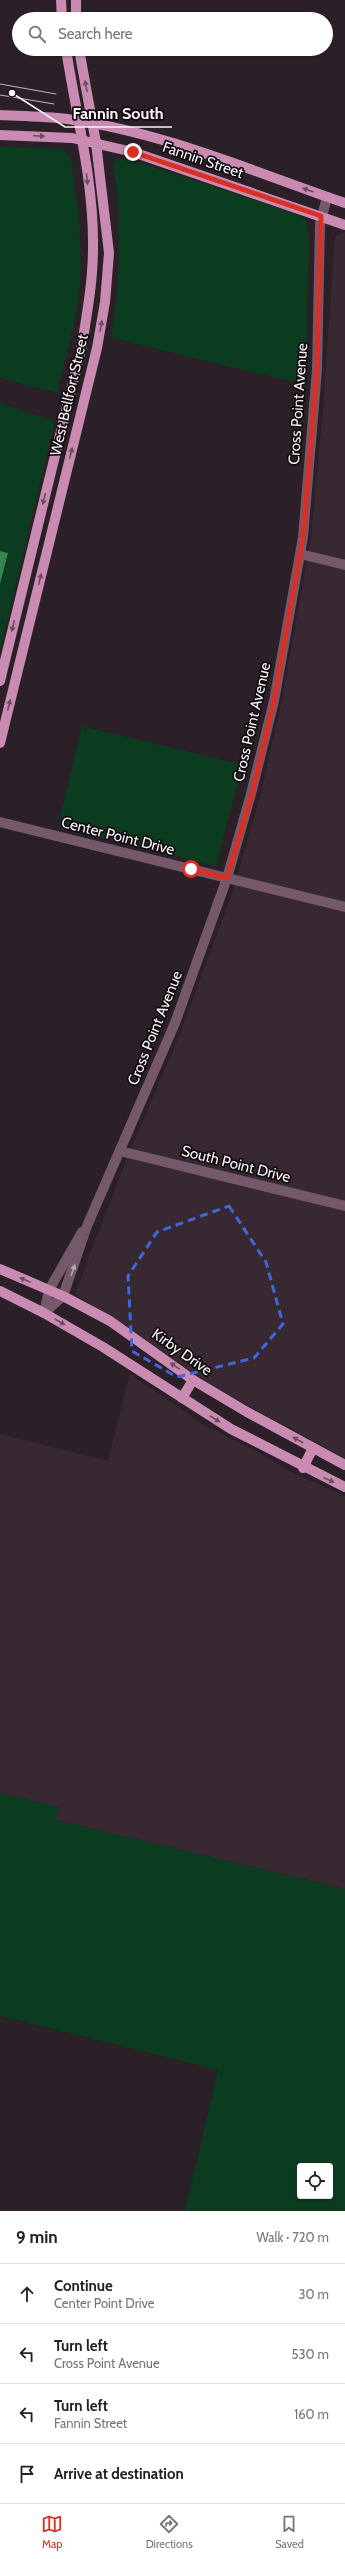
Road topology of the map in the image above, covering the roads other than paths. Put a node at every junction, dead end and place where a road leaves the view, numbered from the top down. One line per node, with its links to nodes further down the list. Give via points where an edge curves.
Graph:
1 (61, 0): 3 (main road)
2 (76, 0): 4 (main road)
3 (62, 12)
4 (76, 12)
5 (67, 56): 8 (main road, West Bellfort Street)
6 (80, 56): 9 (main road, West Bellfort Street, one-way to 6)
7 (0, 115): 8 (main road, Fannin Street)
8 (79, 121): 9 (main road, Fannin Street); 11 (main road, West Bellfort Street)
9 (93, 123): 12 (main road, West Bellfort Street); 13 (main road, Fannin Street, one-way to 9, via 199,151)
10 (0, 135): 11 (main road, Fannin Street, one-way to 11, via 51,136)
11 (82, 140): 12 (main road, Fannin Street); 19 (main road, West Bellfort Street, one-way to 19, via 93,247 90,292 82,345)
12 (96, 143): 15 (main road, Fannin Street, via 153,158); 20 (main road, West Bellfort Street, one-way to 12, via 97,348 105,302 108,253)
13 (327, 197): 14 (main road, Fannin Street); 15 (street, Cross Point Avenue)
14 (345, 203)
15 (321, 216): 16 (main road, Fannin Street); 17 (street, Cross Point Avenue, via 317,370 307,503)
16 (345, 225)
17 (300, 554): 18 (street); 22 (street, Cross Point Avenue, via 274,701 252,794)
18 (345, 565)
19 (0, 681)
20 (0, 743)
21 (0, 822): 22 (street, Center Point Drive)
22 (227, 878): 23 (street, Center Point Drive); 24 (street, Cross Point Avenue, via 175,1023)
23 (345, 907)
24 (120, 1151): 25 (street, South Point Drive); 26 (street, Cross Point Avenue)
25 (345, 1206)
26 (87, 1226): 28 (street, Cross Point Avenue, via 74,1242); 30 (street, Cross Point Avenue, one-way to 26)
27 (0, 1269): 28 (main road, Kirby Drive, one-way to 27)
28 (49, 1290): 30 (main road, Kirby Drive); 31 (street, Cross Point Avenue)
29 (0, 1291): 31 (main road)
30 (63, 1296): 31 (street, Cross Point Avenue); 32 (main road, Kirby Drive, one-way to 30, via 110,1321)
31 (44, 1313): 33 (main road, one-way to 33)
32 (193, 1380): 33 (main road); 34 (main road, Kirby Drive, one-way to 32)
33 (182, 1398): 36 (main road, one-way to 36, via 231,1429)
34 (313, 1448): 35 (main road, Kirby Drive); 36 (main road)
35 (345, 1465)
36 (303, 1468): 37 (main road, one-way to 37)
37 (345, 1487)

